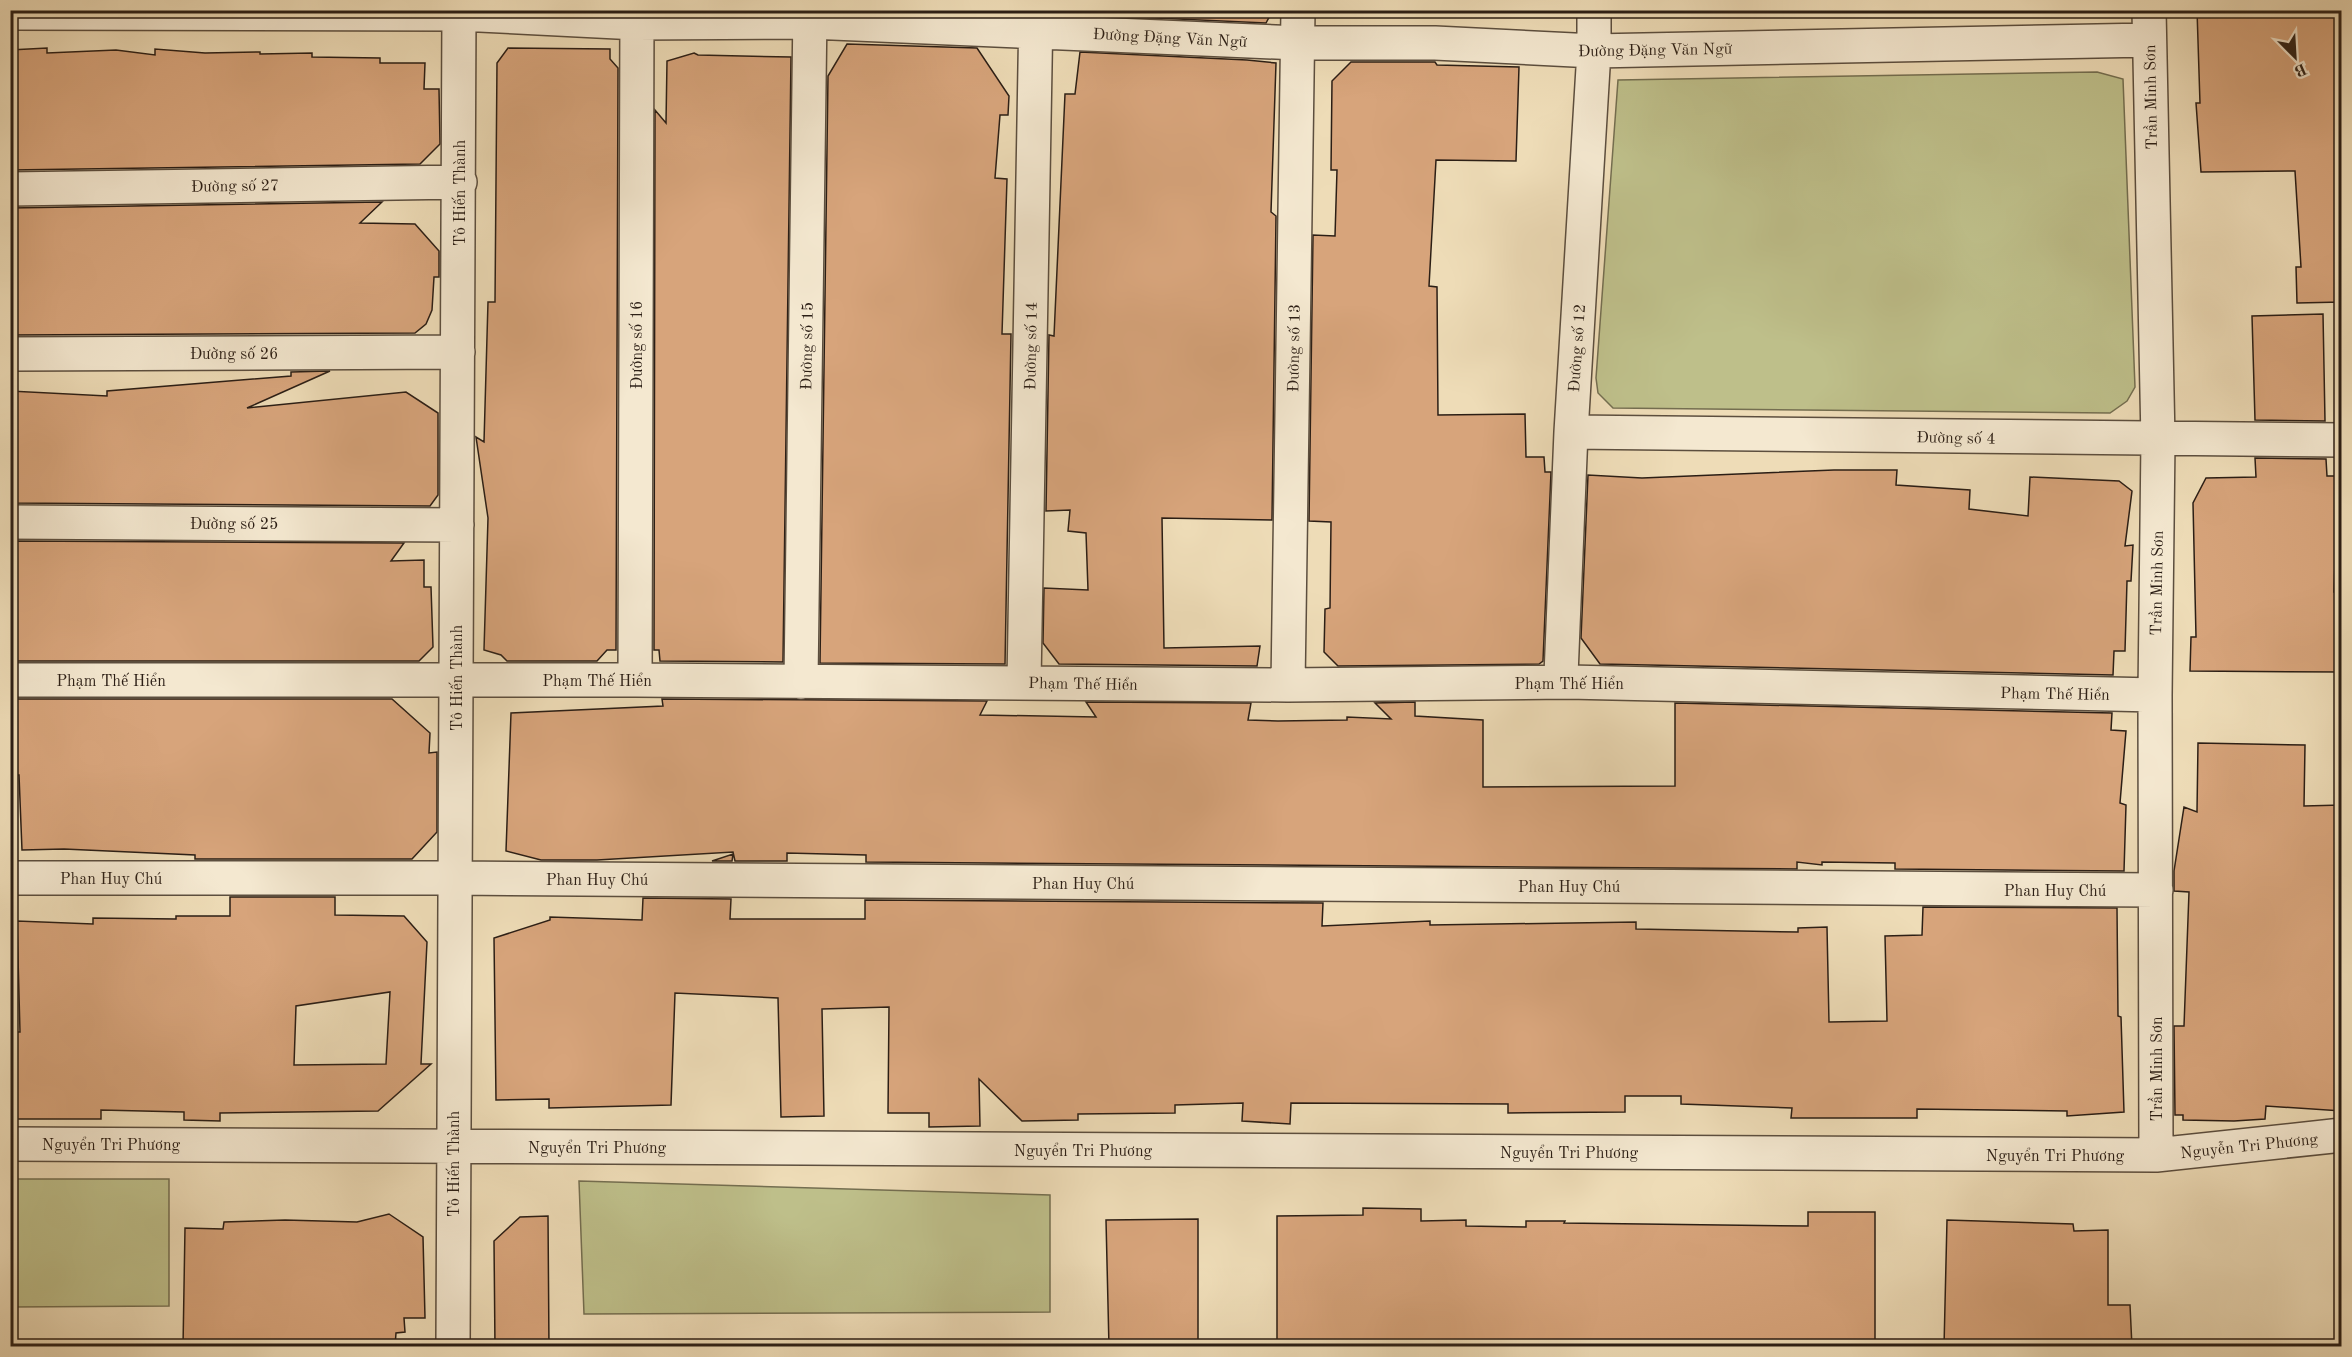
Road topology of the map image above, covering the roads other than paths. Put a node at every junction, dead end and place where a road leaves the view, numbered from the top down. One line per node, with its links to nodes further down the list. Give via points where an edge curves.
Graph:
1 (1298, 10): 10 (street, Đường số 13)
2 (1594, 10): 11 (street, Đường số 12)
3 (134, 11): 4 (street, Đường Đặng Văn Ngữ); 5 (street, Đường Đặng Văn Ngữ)
4 (10, 12)
5 (459, 12): 7 (street, Đường Đặng Văn Ngữ); 12 (street, Tô Hiến Thành)
6 (810, 16): 7 (street, Đường Đặng Văn Ngữ); 8 (street, Đường Đặng Văn Ngữ); 24 (street, Đường số 15)
7 (637, 17): 23 (street, Đường số 16)
8 (1036, 20): 10 (street, Đường Đặng Văn Ngữ); 25 (street, Đường số 14)
9 (2149, 25): 11 (street, Đường Đặng Văn Ngữ); 17 (street, Trần Minh Sơn)
10 (1298, 43): 11 (street, Đường Đặng Văn Ngữ, via 1434,43); 27 (street, Đường số 13)
11 (1594, 51): 16 (street, Đường số 12)
12 (460, 182): 13 (street, Đường số 27); 14 (street, Tô Hiến Thành)
13 (10, 189)
14 (458, 352): 15 (street, Đường số 26); 20 (street, Tô Hiến Thành)
15 (10, 354)
16 (1571, 432): 17 (street, Đường số 4); 26 (street, Đường số 12, via 1561,675)
17 (2158, 440): 18 (street, Đường số 4); 28 (street, Trần Minh Sơn)
18 (2342, 440)
19 (10, 522): 20 (street, Đường số 25)
20 (457, 525): 21 (street, Tô Hiến Thành)
21 (456, 679): 22 (street, Phạm Thế Hiển); 23 (street, Phạm Thế Hiển); 30 (street, Tô Hiến Thành)
22 (10, 680)
23 (635, 680): 24 (street, Phạm Thế Hiển)
24 (801, 681): 25 (street, Phạm Thế Hiển)
25 (1024, 682): 27 (street, Phạm Thế Hiển)
26 (1568, 682): 27 (street, Phạm Thế Hiển); 28 (street, Phạm Thế Hiển)
27 (1288, 685)
28 (2155, 695): 31 (street, Trần Minh Sơn)
29 (10, 878): 30 (street, Phan Huy Chú)
30 (454, 878): 31 (street, Phan Huy Chú); 34 (street, Tô Hiến Thành)
31 (2156, 890): 35 (street, Trần Minh Sơn)
32 (2342, 1136): 35 (street, Nguyễn Tri Phương)
33 (10, 1144): 34 (street, Nguyển Tri Phương)
34 (452, 1146): 35 (street, Nguyển Tri Phương); 36 (street, Tô Hiến Thành)
35 (2156, 1155)
36 (453, 1347)

